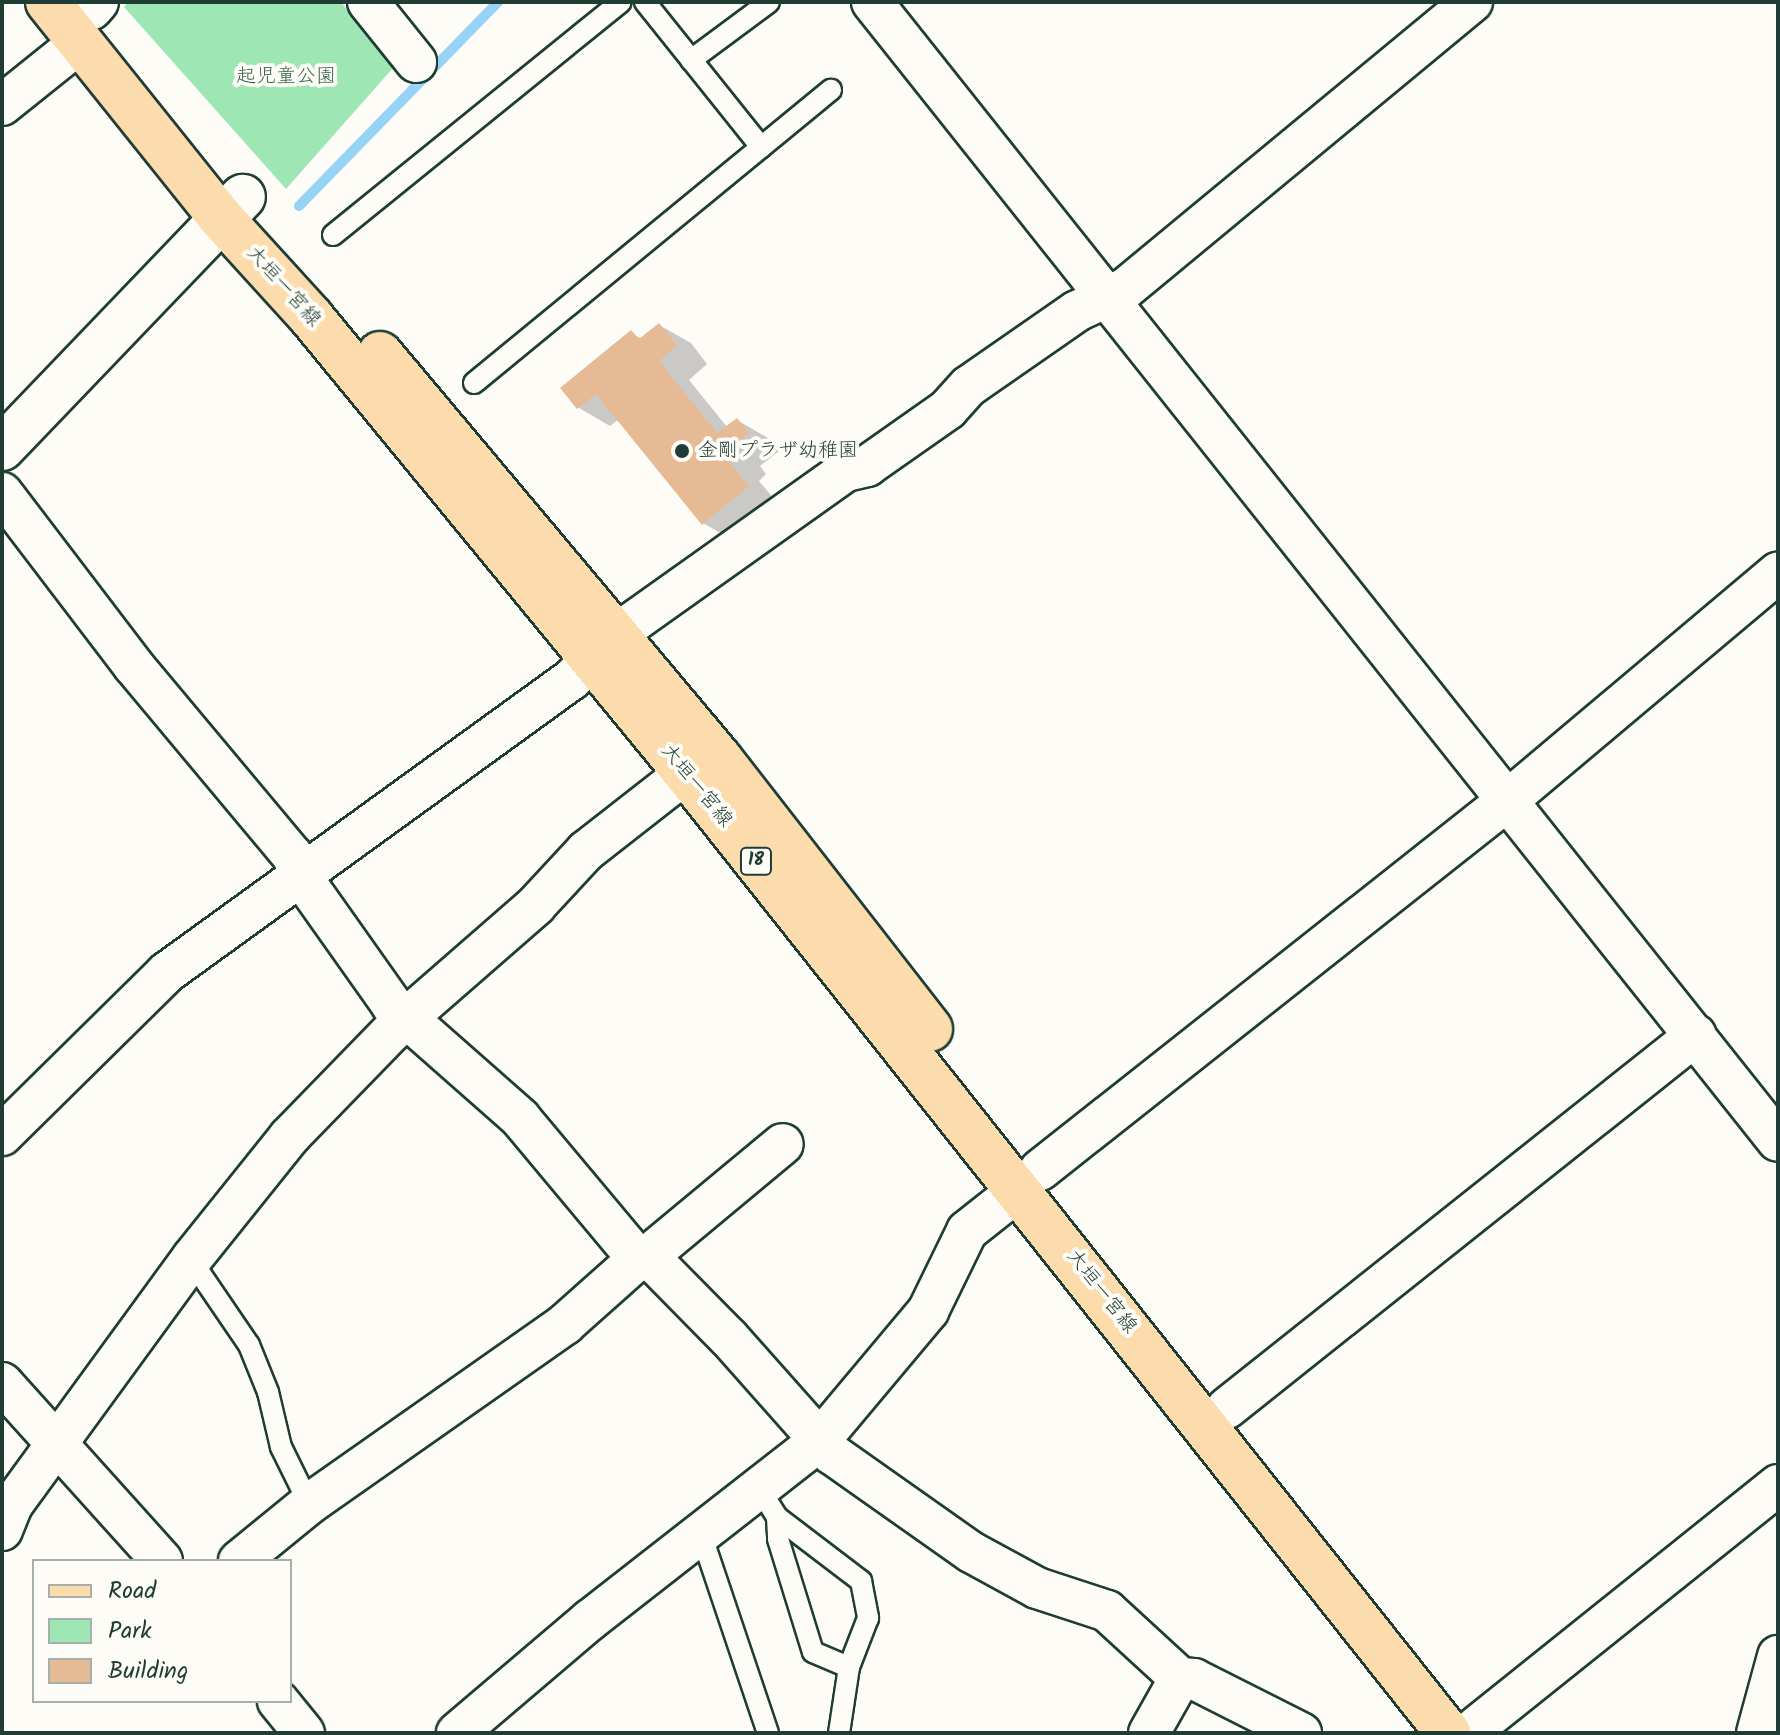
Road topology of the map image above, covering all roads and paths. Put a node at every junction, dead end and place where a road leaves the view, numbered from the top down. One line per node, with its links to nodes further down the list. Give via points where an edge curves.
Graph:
1 (48, 2): 8 (main road, 大垣一宮線 / 18)
2 (368, 2): 10 (street)
3 (621, 2): 15 (lane)
4 (645, 2): 9 (lane)
5 (769, 2): 9 (lane)
6 (872, 2): 16 (street)
7 (1472, 2): 16 (street, via 1126,288)
8 (90, 14): 12 (street); 14 (main road, 大垣一宮線 / 18)
9 (691, 60): 13 (lane)
10 (416, 62)
11 (831, 90): 13 (lane)
12 (2, 105)
13 (761, 147): 17 (lane)
14 (232, 208): 18 (street); 21 (main road, 大垣一宮線 / 18)
15 (333, 235)
16 (1102, 298): 21 (street, via 969,386 948,409 867,466 846,471); 23 (street, via 1121,315)
17 (474, 383)
18 (2, 448)
19 (2, 493): 24 (street)
20 (1778, 573): 23 (street)
21 (603, 647): 22 (main road, 大垣一宮線 / 18); 24 (street, via 572,679); 30 (main road, 大垣一宮線 / 18, via 720,759)
22 (686, 773): 25 (street, via 586,851 535,906); 30 (main road, 大垣一宮線 / 18)
23 (1508, 800): 26 (street); 30 (street)
24 (303, 873): 25 (street, via 392,1005); 27 (street, via 166,973)
25 (408, 1016): 31 (street, via 520,1118); 32 (street, via 289,1137)
26 (1696, 1035): 28 (street); 34 (street)
27 (2, 1135)
28 (1778, 1141)
29 (783, 1144): 31 (street)
30 (1030, 1179): 34 (main road, 大垣一宮線 / 18); 35 (street, via 967,1231 928,1311); 48 (main road, 大垣一宮線 / 18)
31 (643, 1257): 35 (street, via 729,1338); 39 (street, via 565,1324)
32 (191, 1260): 36 (street); 39 (lane, via 249,1345 268,1392 281,1447)
33 (2, 1383): 36 (street)
34 (1227, 1408): 48 (main road, 大垣一宮線 / 18)
35 (819, 1441): 38 (street); 46 (street, via 887,1498 971,1552 1037,1588 1107,1611)
36 (57, 1447): 40 (street, via 12,1505); 42 (street)
37 (1778, 1485): 48 (street)
38 (768, 1503): 41 (street); 45 (lane, via 813,1652); 45 (lane, via 861,1581 868,1618)
39 (309, 1504): 43 (street)
40 (2, 1530)
41 (701, 1534): 50 (street); 51 (lane, via 709,1545)
42 (160, 1559)
43 (241, 1559)
44 (1778, 1656): 55 (street)
45 (849, 1667): 52 (lane)
46 (1180, 1678): 53 (street); 54 (street, via 1194,1679)
47 (280, 1703): 49 (street)
48 (1468, 1731)
49 (304, 1733)
50 (457, 1733)
51 (768, 1733)
52 (839, 1733)
53 (1149, 1733)
54 (1301, 1733)
55 (1757, 1733)

